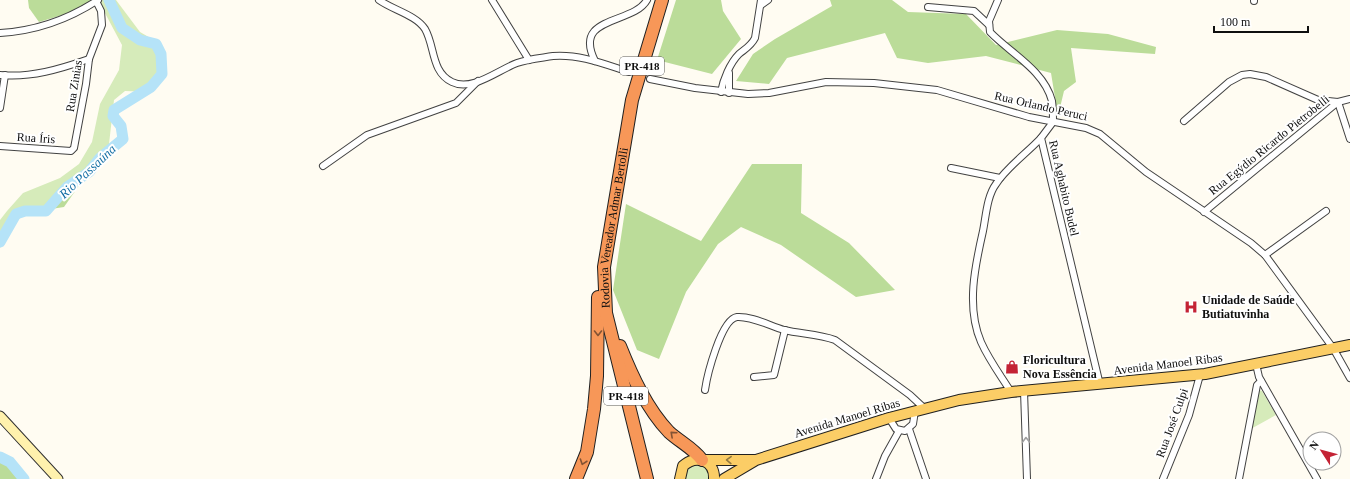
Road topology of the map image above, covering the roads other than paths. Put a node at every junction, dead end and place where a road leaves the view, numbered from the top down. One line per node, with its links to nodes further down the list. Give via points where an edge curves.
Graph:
1 (379, 0): 19 (street, via 421,25 427,33 438,68 447,79 464,85)
2 (492, 0): 13 (street)
3 (647, 0): 14 (street, via 638,11 610,20 597,29 590,41)
4 (662, 0): 37 (highway, Rodovia Vereador Admar Bertolli / PR-418, via 632,100)
5 (768, 0): 8 (street)
6 (998, 0): 10 (street)
7 (97, 1): 11 (street, via 49,25); 12 (street, Rua Zinias, via 102,25)
8 (761, 2): 16 (street, via 755,38 735,60)
9 (928, 7): 10 (street, Rua Aghabito Budel, via 974,11)
10 (989, 25): 26 (street, Rua Aghabito Budel, via 992,34 1026,64 1045,86 1052,100)
11 (0, 33)
12 (89, 59): 17 (street, via 38,74); 30 (street, Rua Zinias, via 76,142)
13 (529, 60): 14 (street, via 563,56); 19 (street)
14 (595, 60): 15 (street)
15 (629, 72)
16 (729, 73): 20 (street, via 722,83); 21 (street)
17 (2, 75): 24 (street)
18 (650, 78): 20 (street, Rua Orlando Peruci)
19 (478, 81): 31 (street, via 456,103 367,135)
20 (721, 92): 21 (street, Rua Orlando Peruci)
21 (729, 93): 26 (street, Rua Orlando Peruci, via 769,93 826,82 869,83 943,91 1016,114)
22 (1350, 99): 23 (street, Rua Egýdio Ricardo Pietrobelli)
23 (1338, 102): 25 (street, via 1324,102 1266,77 1242,74); 28 (street); 35 (street, Rua Egýdio Ricardo Pietrobelli)
24 (0, 108)
25 (1184, 120)
26 (1053, 122): 27 (street, Rua Aghabito Budel); 35 (street, Rua Orlando Peruci, via 1094,131 1142,169)
27 (1040, 138): 33 (street); 47 (street, Rua Aghabito Budel)
28 (1350, 139)
29 (0, 146): 30 (street, Rua Íris)
30 (71, 151)
31 (322, 166)
32 (952, 168): 33 (street)
33 (1000, 178): 50 (street, via 993,188 983,231 976,264 973,300 975,324 981,342)
34 (1326, 211): 36 (street)
35 (1204, 212): 36 (street, Rua Orlando Peruci)
36 (1265, 255): 41 (street, Rua Orlando Peruci)
37 (604, 267): 38 (highway, Rodovia Vereador Admar Bertolli / PR-418); 60 (highway, one-way to 60, via 598,303 594,409 587,452)
38 (606, 313): 56 (highway, one-way to 38, via 670,433 654,412 634,378); 61 (highway, Rodovia Vereador Admar Bertolli / PR-418)
39 (785, 330): 44 (street, via 774,375); 48 (street, via 744,318 736,317 731,320 726,326 708,370); 51 (street, via 826,336 835,340 910,394)
40 (1350, 345): 41 (main road, Avenida Manoel Ribas)
41 (1333, 348): 42 (main road, Avenida Manoel Ribas); 45 (street, Rua Orlando Peruci)
42 (1256, 364): 43 (main road, Avenida Manoel Ribas); 46 (street)
43 (1200, 375): 47 (main road, Avenida Manoel Ribas); 68 (street, Rua José Culpi, via 1189,415)
44 (754, 377)
45 (1350, 378)
46 (1261, 381): 69 (street, via 1257,385); 70 (street)
47 (1100, 385): 49 (main road, Avenida Manoel Ribas)
48 (705, 390)
49 (1024, 391): 50 (main road, Avenida Manoel Ribas); 67 (street, one-way to 49)
50 (1011, 392): 51 (main road, Avenida Manoel Ribas)
51 (920, 410): 53 (main road, Avenida Manoel Ribas); 54 (street)
52 (0, 416): 59 (street)
53 (889, 418): 55 (street); 57 (main road, Avenida Manoel Ribas)
54 (909, 429): 55 (street); 66 (street)
55 (899, 431): 65 (street)
56 (702, 460): 57 (main road, Avenida Manoel Ribas, one-way to 56); 58 (main road, Avenida Manoel Ribas, via 692,460 683,466); 63 (main road, via 712,466)
57 (756, 460): 64 (main road, Avenida Manoel Ribas)
58 (680, 475): 62 (main road)
59 (58, 479)
60 (576, 479)
61 (647, 479)
62 (670, 479)
63 (714, 479)
64 (724, 479)
65 (876, 479)
66 (926, 479)
67 (1027, 479)
68 (1163, 479)
69 (1239, 479)
70 (1316, 479)

